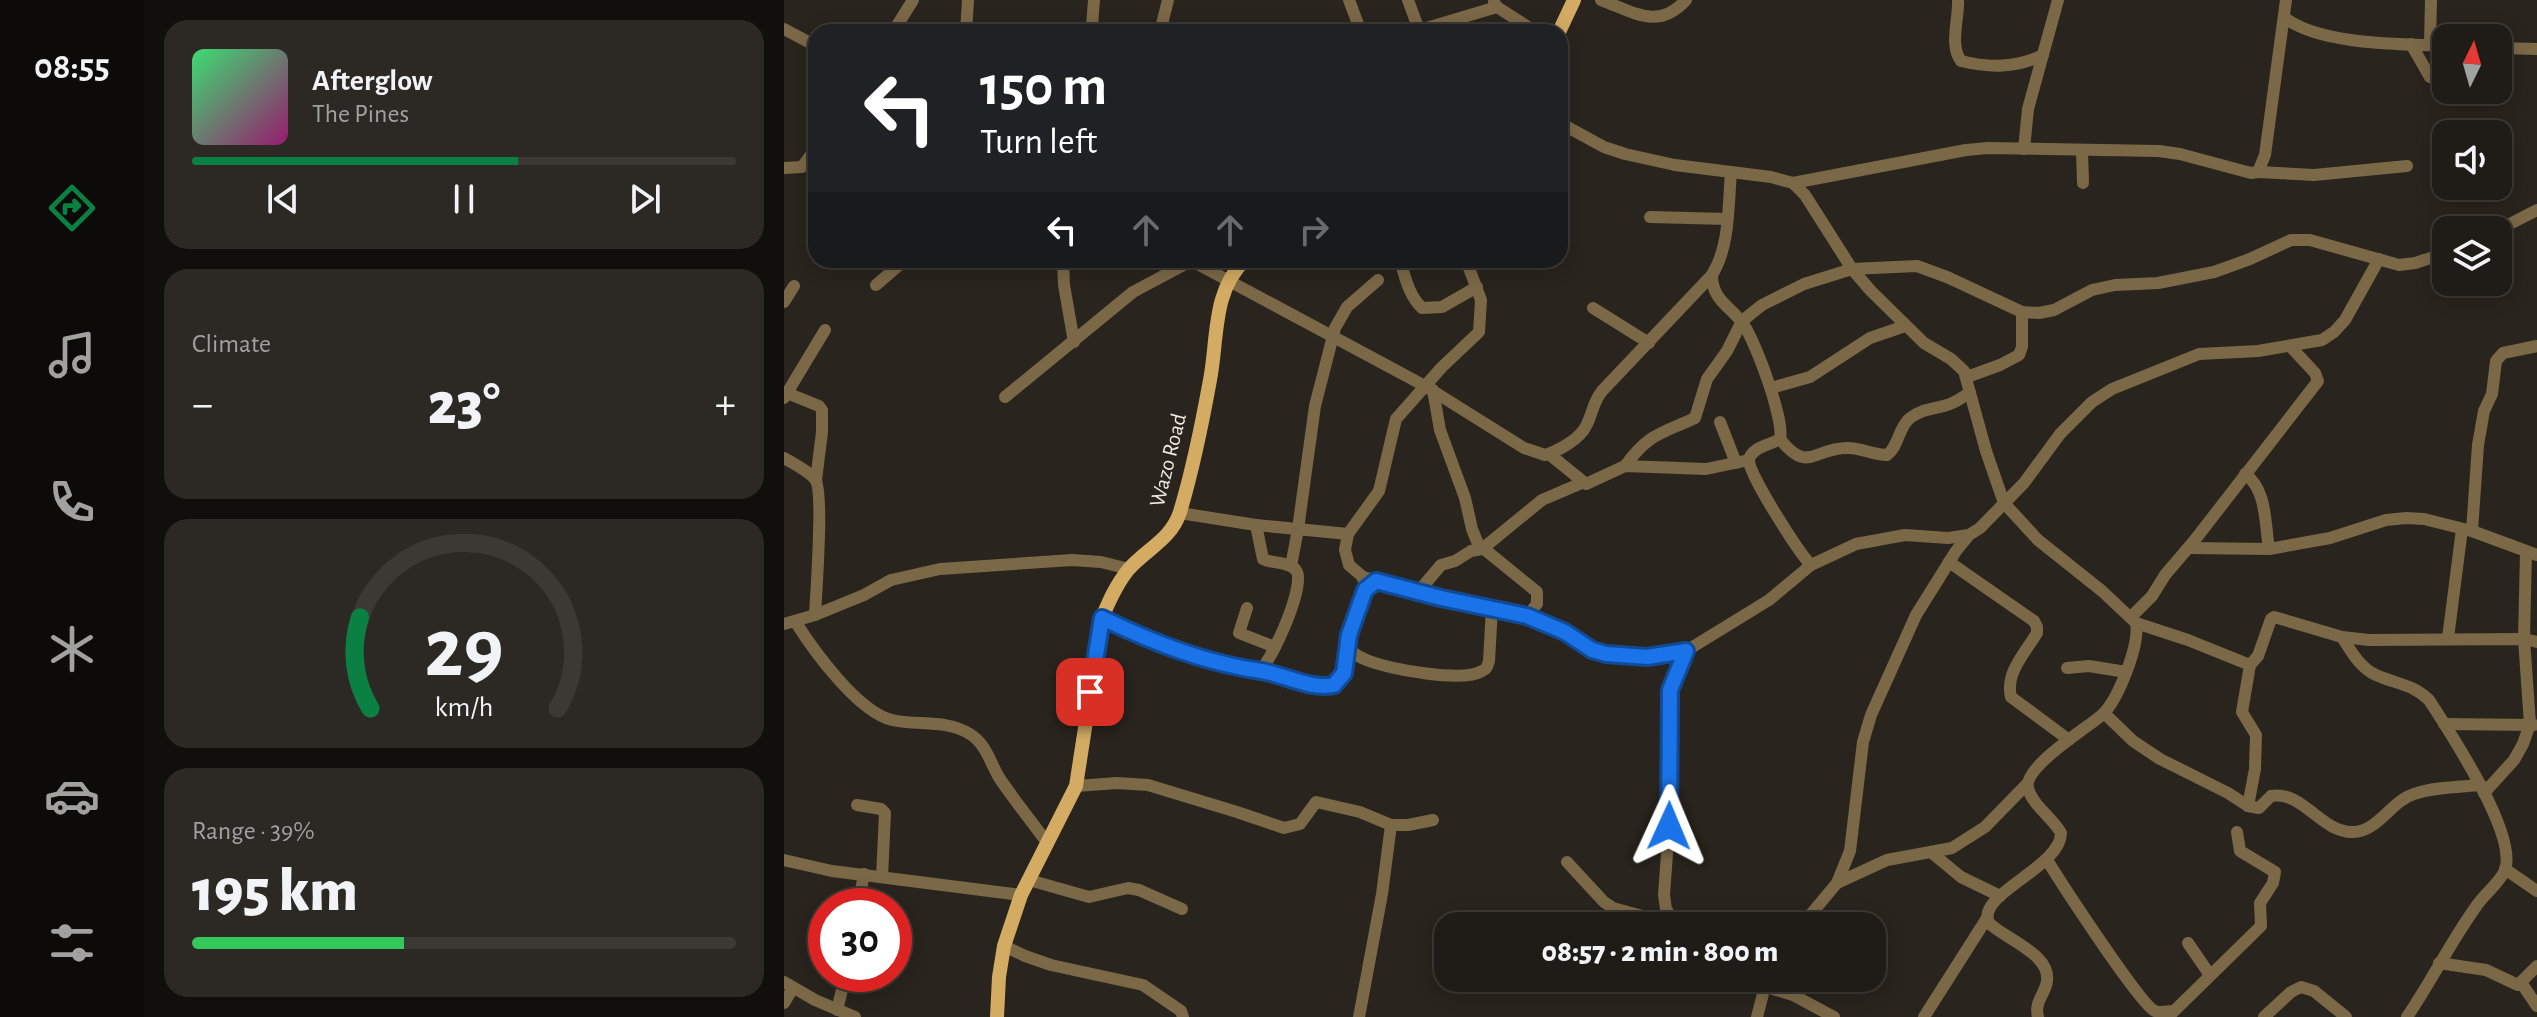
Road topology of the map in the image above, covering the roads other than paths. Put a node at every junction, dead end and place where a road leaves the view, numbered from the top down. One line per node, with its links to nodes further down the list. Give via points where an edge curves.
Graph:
1 (913, 0): 16 (street)
2 (968, 0): 17 (street)
3 (1094, 0): 18 (street)
4 (1168, 0): 19 (street)
5 (1349, 0): 20 (street)
6 (1408, 0): 21 (street)
7 (1574, 0): 24 (main road)
8 (1601, 0): 9 (street, via 1660,18)
9 (1686, 0)
10 (1958, 0): 31 (street, via 1955,39 1961,61 2010,67)
11 (2058, 0): 31 (street)
12 (2286, 0): 15 (street)
13 (2431, 0): 28 (street)
14 (1495, 4): 22 (street); 23 (street)
15 (2285, 18): 27 (street, via 2322,35); 39 (street)
16 (898, 24)
17 (966, 24)
18 (1092, 24)
19 (1162, 24)
20 (1358, 24)
21 (1414, 24)
22 (1436, 24)
23 (1524, 24)
24 (1563, 24)
25 (784, 29): 26 (street)
26 (808, 42)
27 (2411, 44): 28 (street); 32 (street)
28 (2430, 45)
29 (2512, 48): 30 (street)
30 (2537, 49)
31 (2043, 55): 34 (street, via 2028,109)
32 (2432, 77)
33 (1568, 127): 40 (street, via 1625,154)
34 (2024, 149): 35 (street); 41 (street, via 1966,150)
35 (2082, 151): 39 (street, via 2159,151); 42 (street)
36 (808, 159): 38 (street, via 802,167)
37 (2407, 166): 39 (street, via 2314,175)
38 (784, 168)
39 (2258, 172)
40 (1731, 173): 41 (street); 45 (street)
41 (1793, 183): 56 (street)
42 (2083, 183)
43 (2537, 210): 46 (street)
44 (1650, 217): 45 (street)
45 (1727, 219): 57 (street, via 1720,262)
46 (2512, 223)
47 (2432, 258): 48 (street, via 2399,265)
48 (2379, 259): 65 (street, via 2310,240 2291,240 2214,272 2115,285 2092,290 2054,310); 72 (street, via 2334,332)
49 (896, 268): 60 (street)
50 (1063, 268): 70 (street)
51 (1176, 268): 70 (street, via 1133,292)
52 (1205, 268): 59 (street)
53 (1237, 268): 59 (main road, Wazo Road)
54 (1403, 268): 62 (street, via 1422,308 1442,307)
55 (1469, 268): 62 (street)
56 (1852, 269): 65 (street, via 1917,266); 66 (street, via 1804,284); 67 (street)
57 (1712, 275): 66 (street, via 1720,301); 71 (street)
58 (1378, 280): 69 (street, via 1347,307)
59 (1229, 281): 69 (street); 91 (main road, Wazo Road, via 1219,304 1210,379)
60 (876, 285)
61 (794, 286): 63 (street)
62 (1477, 287): 75 (street, via 1479,332)
63 (784, 302)
64 (1593, 308): 71 (street)
65 (2022, 312): 74 (street, via 2019,355)
66 (1742, 321): 76 (street); 86 (street, via 1707,379 1695,418 1655,436)
67 (1905, 326): 74 (street, via 1959,365); 76 (street, via 1870,338 1810,377)
68 (825, 330): 78 (street)
69 (1333, 337): 75 (street); 93 (street, via 1315,406)
70 (1074, 342): 79 (street)
71 (1649, 343): 82 (street, via 1602,391 1585,429)
72 (2290, 346): 87 (street, via 2318,381); 90 (street, via 2199,354 2112,389 2074,418)
73 (2537, 346): 94 (street, via 2503,353 2496,361)
74 (1967, 377): 77 (street)
75 (1429, 388): 82 (street, via 1524,448); 95 (street, via 1396,419 1379,491); 97 (street)
76 (1771, 388): 81 (street)
77 (1970, 393): 81 (street, via 1911,417 1887,455 1852,448 1802,458 1791,454); 90 (street)
78 (786, 396): 88 (street, via 823,411)
79 (1005, 397)
80 (1720, 422): 85 (street)
81 (1780, 439): 84 (street)
82 (1549, 454): 89 (street)
83 (784, 458): 88 (street)
84 (1749, 460): 85 (street); 102 (street, via 1759,486)
85 (1736, 463): 86 (street, via 1686,470)
86 (1625, 466): 89 (street, via 1591,484)
87 (2245, 474): 98 (street); 99 (street, via 2261,497)
88 (816, 480): 109 (street, via 820,514)
89 (1584, 482): 97 (street, via 1542,500)
90 (2004, 503): 96 (street); 112 (street, via 2038,540)
91 (1180, 513): 92 (street); 104 (main road, Wazo Road, via 1169,534)
92 (1256, 525): 93 (street); 103 (street, via 1263,559)
93 (1298, 529): 95 (street); 103 (street)
94 (2467, 530): 99 (street, via 2406,518); 100 (street); 115 (street)
95 (1348, 534): 105 (street, via 1349,565)
96 (1969, 535): 101 (street); 102 (street, via 1878,538)
97 (1477, 548): 106 (street, via 1441,565); 110 (street, via 1537,592 1537,604)
98 (2189, 548): 99 (street); 112 (street)
99 (2269, 549)
100 (2531, 554): 116 (street)
101 (1949, 562): 127 (street, via 2034,621 2037,633 2012,674 2011,697); 145 (street, via 1916,615 1866,727 1850,851)
102 (1811, 565): 119 (street, via 1769,600)
103 (1291, 566): 117 (street, via 1297,573 1296,589)
104 (1129, 569): 109 (street, via 1072,560 940,569 891,580); 111 (main road, Wazo Road)
105 (1364, 583): 106 (street); 118 (street)
106 (1419, 591): 108 (street)
107 (1247, 608): 117 (street, via 1239,633)
108 (1492, 608): 110 (street); 118 (street, via 1489,661 1481,672 1425,674 1391,668)
109 (815, 615): 113 (street)
110 (1527, 616): 119 (street, via 1606,654 1647,657)
111 (1102, 618): 122 (street, via 1184,653); 129 (main road, Wazo Road)
112 (2134, 620): 120 (street); 123 (street, via 2136,645)
113 (789, 623): 136 (street, via 877,715 958,729 977,739)
114 (2342, 637): 115 (street); 120 (street, via 2274,617); 125 (street, via 2374,675 2418,689)
115 (2448, 638): 116 (street)
116 (2530, 641): 126 (street)
117 (1275, 647): 122 (street)
118 (1347, 649): 122 (street, via 1344,673 1331,686)
119 (1686, 651): 152 (street, via 1669,703 1664,895)
120 (2250, 665): 132 (street, via 2242,712 2256,735 2257,754)
121 (2067, 668): 123 (street)
122 (1260, 671)
123 (2126, 672): 124 (street)
124 (2104, 713): 127 (street); 132 (street, via 2160,759)
125 (2444, 724): 126 (street); 130 (street)
126 (2533, 725): 130 (street, via 2514,760)
127 (2069, 740): 128 (street)
128 (2027, 784): 137 (street, via 1985,827 1952,848); 139 (street, via 2061,833)
129 (1076, 786): 134 (street, via 1148,785 1284,828 1300,824 1316,802); 136 (main road, Wazo Road)
130 (2482, 789): 132 (street, via 2411,794 2370,827 2350,832 2288,795 2271,796 2259,808); 141 (street, via 2502,833)
131 (857, 805): 143 (street, via 885,813)
132 (2248, 806)
133 (1433, 820): 134 (street)
134 (1391, 825): 172 (street)
135 (2237, 832): 159 (street, via 2240,851 2274,869 2275,879 2260,903 2261,926)
136 (1048, 844): 144 (main road, Wazo Road)
137 (1932, 853): 145 (street, via 1887,860); 149 (street, via 1961,877)
138 (784, 860): 142 (street)
139 (2047, 860): 149 (street); 168 (street, via 2149,1006)
140 (1567, 862): 151 (street, via 1604,902)
141 (2505, 869): 147 (street); 157 (street)
142 (864, 874): 143 (street); 146 (street)
143 (882, 877): 148 (street)
144 (1029, 880): 148 (main road, Wazo Road); 150 (street, via 1089,897 1139,890)
145 (1837, 883): 153 (street)
146 (861, 888)
147 (2537, 891)
148 (1021, 895): 156 (main road, Wazo Road)
149 (2000, 896): 154 (street)
150 (1182, 909)
151 (1627, 912)
152 (1668, 912)
153 (1813, 912)
154 (1987, 918): 175 (street); 176 (street, via 2046,969)
155 (2188, 943): 159 (street)
156 (1004, 946): 170 (main road, Wazo Road); 171 (street, via 1051,965 1143,985)
157 (2439, 963): 160 (street, via 2478,968); 179 (street)
158 (2537, 966): 160 (street)
159 (2210, 975): 168 (street)
160 (2522, 984): 166 (street)
161 (788, 985): 165 (street); 167 (street)
162 (842, 992): 167 (street)
163 (1760, 992): 173 (street)
164 (1787, 992): 174 (street)
165 (784, 1003)
166 (2537, 1006)
167 (837, 1010): 169 (street)
168 (2171, 1014)
169 (855, 1017)
170 (997, 1017)
171 (1183, 1017)
172 (1359, 1017)
173 (1757, 1017)
174 (1834, 1017)
175 (1924, 1017)
176 (2038, 1017)
177 (2264, 1017): 178 (street, via 2301,987)
178 (2346, 1017)
179 (2407, 1017)

